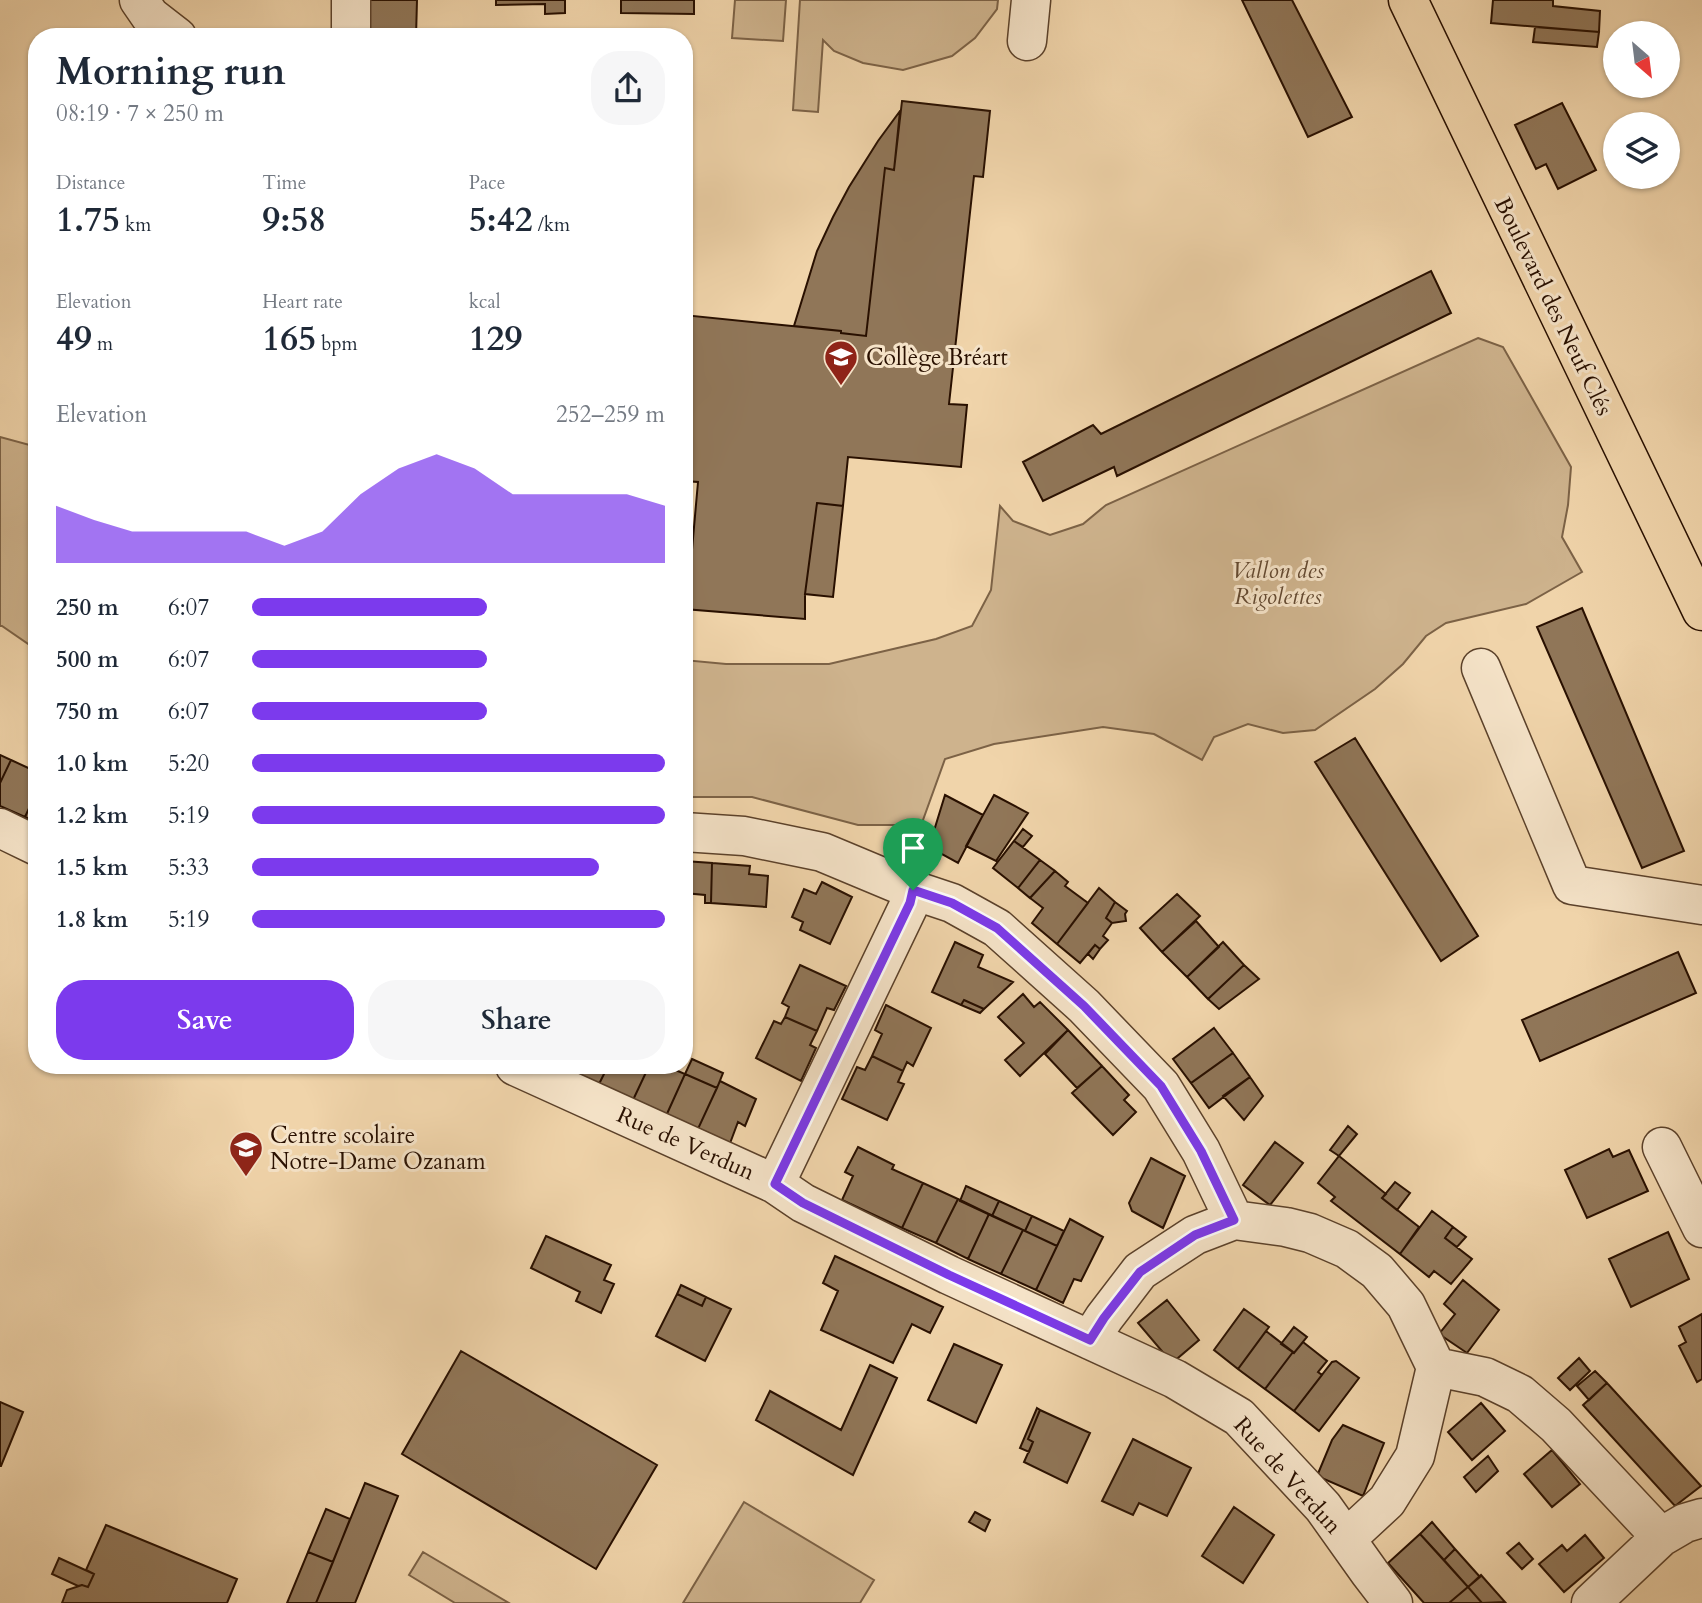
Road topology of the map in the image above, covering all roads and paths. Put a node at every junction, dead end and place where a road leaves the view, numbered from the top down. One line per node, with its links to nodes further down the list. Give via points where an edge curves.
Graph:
1 (139, 0): 5 (street)
2 (351, 0): 6 (street)
3 (1031, 0): 7 (street)
4 (1408, 0): 8 (main road, Boulevard des Neuf Clés)
5 (165, 28)
6 (351, 28)
7 (1027, 41)
8 (1702, 611)
9 (1481, 668): 14 (street, via 1572,886)
10 (0, 828): 12 (street)
11 (693, 833): 13 (street, via 744,836 822,852)
12 (28, 842)
13 (913, 890): 17 (street); 18 (street, via 952,903 997,928 1084,1006 1161,1086 1201,1151)
14 (1702, 905)
15 (533, 1074): 17 (street, Rue de Verdun)
16 (1662, 1147): 19 (street)
17 (775, 1184): 20 (street, Rue de Verdun, via 803,1203)
18 (1234, 1220): 20 (street, via 1195,1235 1140,1272); 21 (street, via 1310,1233 1347,1249 1377,1270 1406,1305)
19 (1702, 1228)
20 (1090, 1340): 24 (street, Rue de Verdun, via 1175,1379 1239,1417 1323,1507)
21 (1436, 1367): 23 (street, via 1485,1377 1520,1394 1556,1425); 24 (street, via 1415,1456 1387,1501)
22 (1702, 1518): 23 (street)
23 (1661, 1537): 26 (street)
24 (1346, 1539): 25 (street, Rue de Verdun)
25 (1393, 1603)
26 (1591, 1603)

